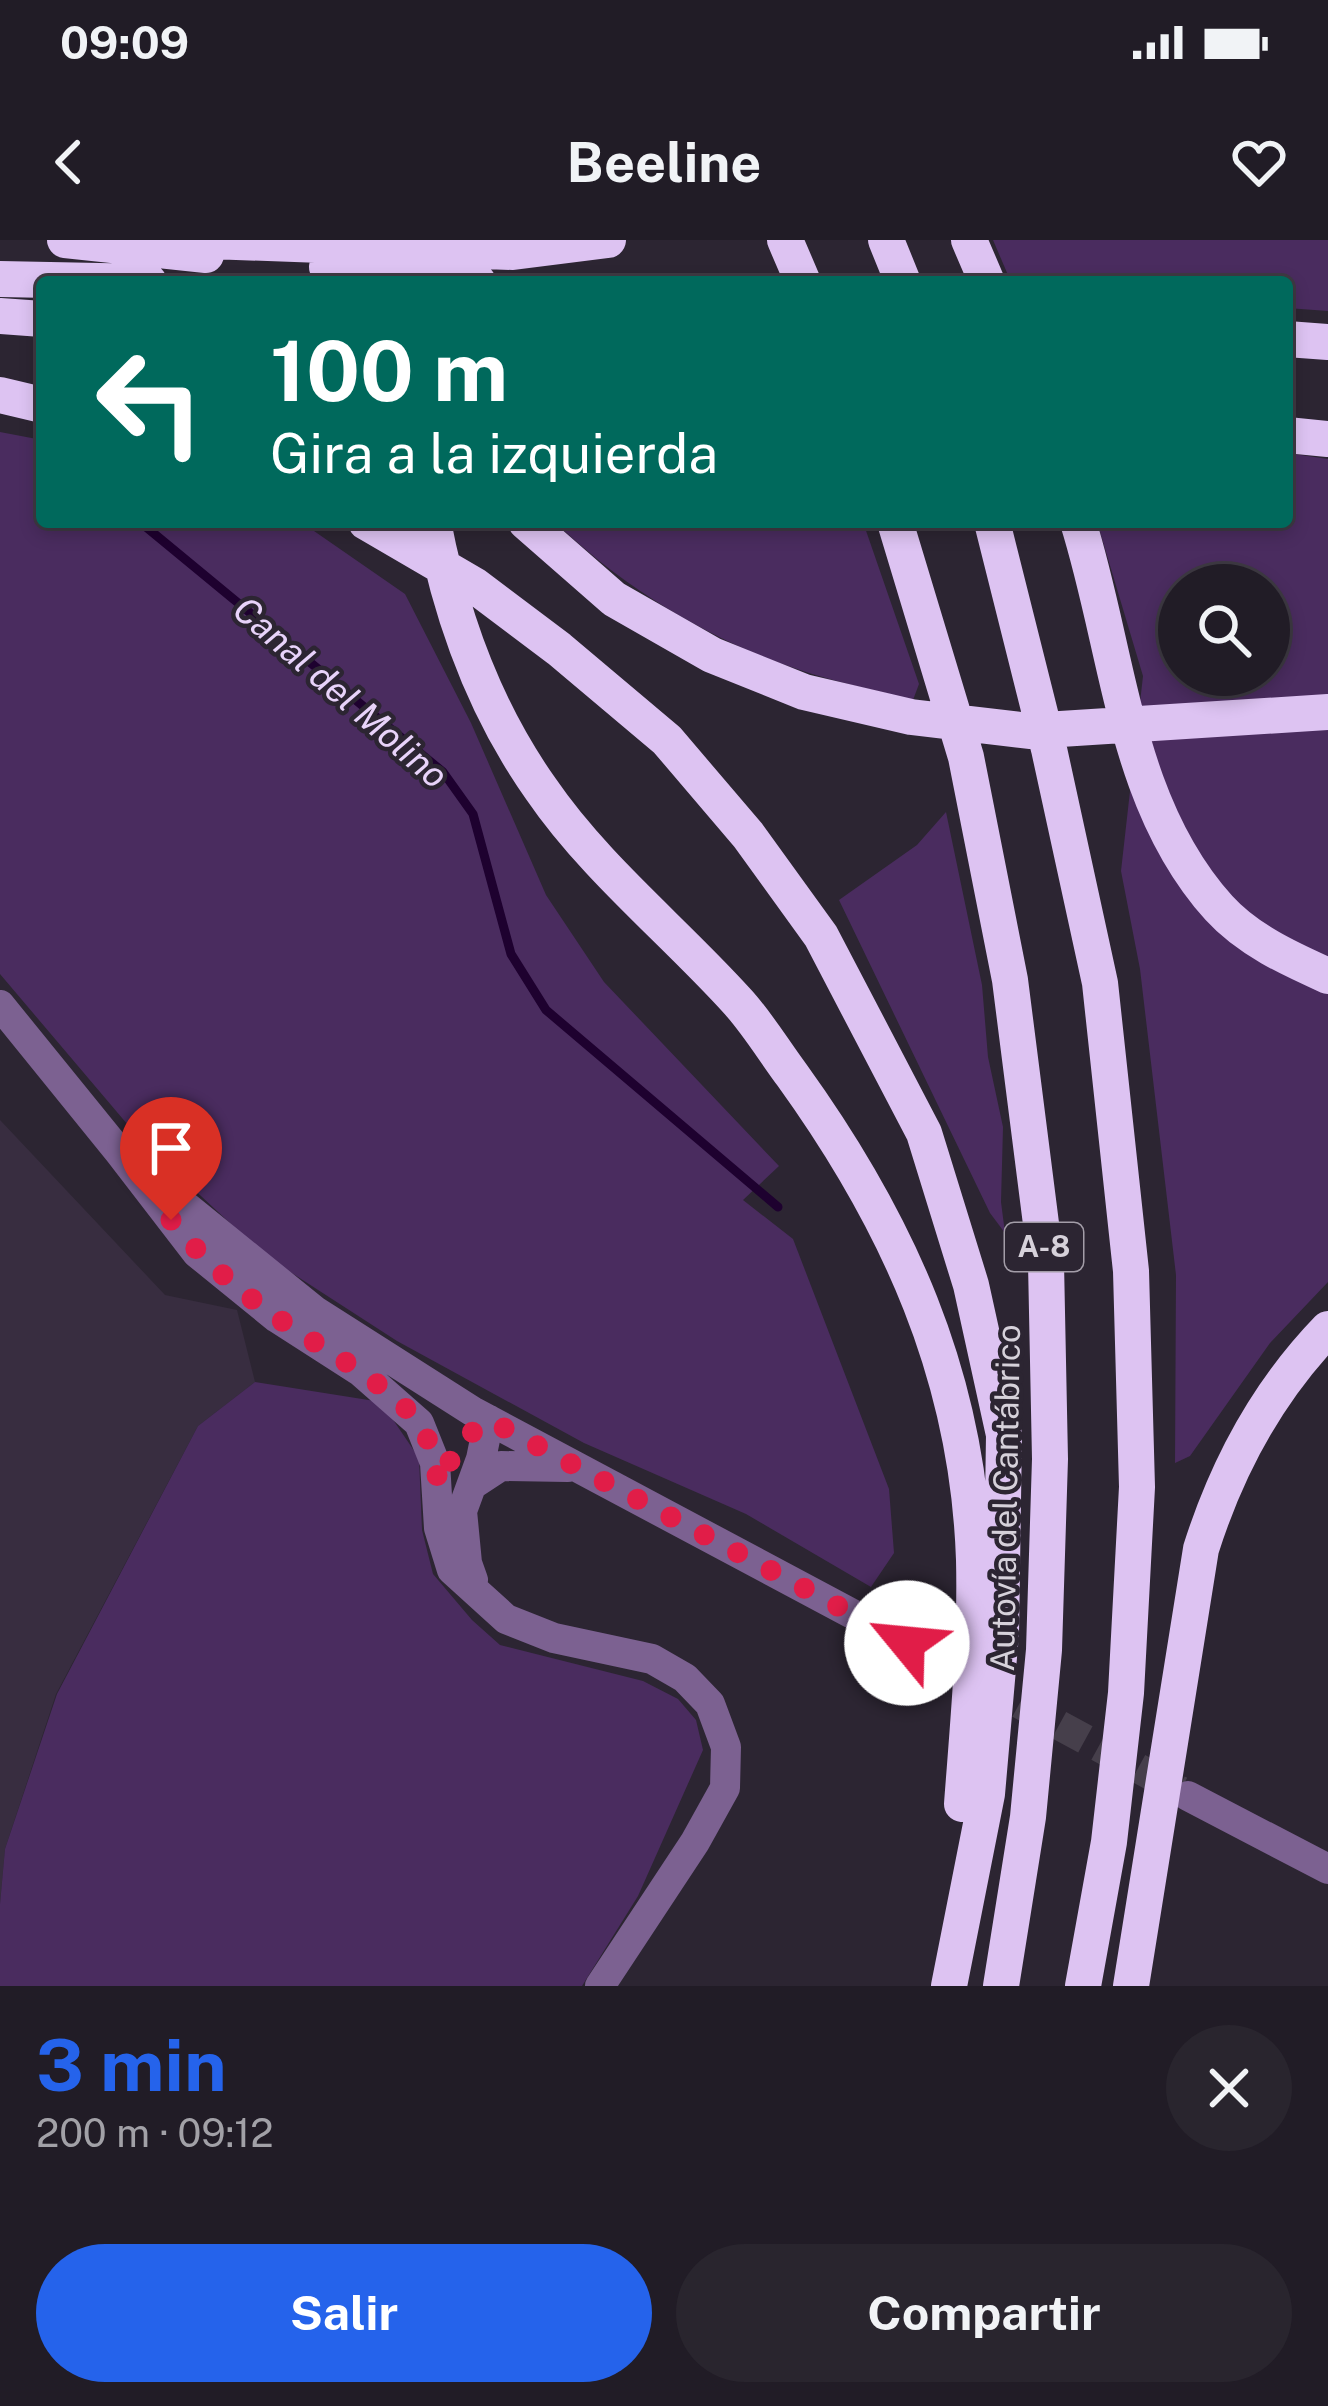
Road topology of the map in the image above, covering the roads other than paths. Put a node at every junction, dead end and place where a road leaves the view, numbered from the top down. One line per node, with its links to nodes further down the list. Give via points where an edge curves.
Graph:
1 (65, 240): 10 (highway)
2 (183, 240): 5 (highway, via 513,252)
3 (337, 240): 9 (highway)
4 (448, 240): 11 (highway)
5 (608, 240)
6 (785, 240): 12 (highway)
7 (886, 240): 13 (highway)
8 (969, 240): 14 (highway)
9 (352, 276)
10 (419, 276)
11 (438, 276)
12 (800, 276)
13 (901, 276)
14 (984, 276)
15 (0, 316): 16 (highway)
16 (36, 319)
17 (1293, 339): 18 (highway)
18 (1328, 342)
19 (0, 395): 20 (highway)
20 (36, 403)
21 (1293, 412): 22 (highway)
22 (1328, 415)
23 (1293, 436): 24 (highway)
24 (1328, 439)
25 (376, 528): 46 (highway, via 474,585 667,740 821,936 924,1133 1004,1436 1001,1634 987,1794)
26 (436, 528): 45 (highway, via 465,644 541,791 741,1005 880,1210 928,1317 962,1447 974,1559 962,1806)
27 (533, 528): 31 (highway, via 614,599 712,655 826,697 910,717 1029,731)
28 (897, 528): 47 (highway, Autovía del Cantábrico / A-8, via 966,757 1010,980 1046,1262 1044,1650)
29 (994, 528): 48 (highway, A-8, via 1100,983 1131,1271 1137,1487 1126,1693)
30 (1080, 528): 32 (highway, via 1142,775 1172,848 1221,911 1266,946)
31 (1328, 712)
32 (1328, 976)
33 (0, 1005): 34 (street)
34 (120, 1153): 36 (street, via 315,1311); 39 (street, via 196,1253 419,1423)
35 (1328, 1329): 49 (highway, via 1264,1408 1216,1500 1201,1549)
36 (489, 1420): 37 (street); 38 (street); 39 (street, via 458,1443)
37 (580, 1468): 38 (street, via 501,1466); 41 (street)
38 (472, 1485): 40 (street, via 462,1511)
39 (439, 1486): 40 (street, via 439,1528 452,1570)
40 (476, 1592): 44 (street, via 506,1619 652,1659 685,1678 710,1704 726,1747 725,1788)
41 (948, 1665)
42 (1188, 1796): 43 (street)
43 (1328, 1869)
44 (599, 1986)
45 (932, 1986)
46 (950, 1986)
47 (1001, 1986)
48 (1083, 1986)
49 (1131, 1986)

